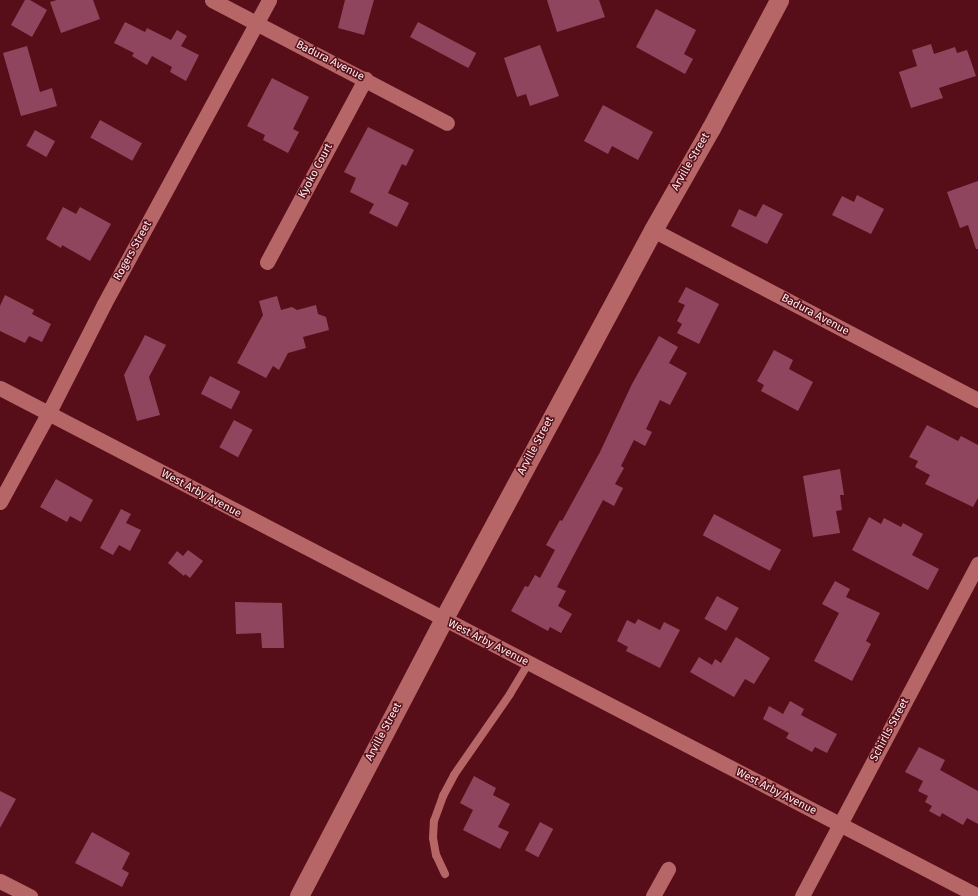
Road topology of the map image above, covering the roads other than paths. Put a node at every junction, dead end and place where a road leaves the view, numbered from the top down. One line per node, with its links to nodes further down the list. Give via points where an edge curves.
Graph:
1 (212, 0): 4 (street, Badura Avenue)
2 (269, 0): 4 (street, Rogers Street)
3 (780, 0): 7 (street, Arville Street)
4 (256, 23): 5 (street, Badura Avenue); 11 (street, Rogers Street, via 104,304)
5 (365, 79): 6 (street, Badura Avenue); 8 (street, Kyoko Court)
6 (447, 123)
7 (653, 230): 10 (street, Badura Avenue); 14 (street, Arville Street)
8 (267, 262)
9 (0, 388): 11 (street, West Arby Avenue)
10 (978, 400)
11 (48, 414): 12 (street, Rogers Street); 14 (street, West Arby Avenue)
12 (0, 502)
13 (978, 564): 16 (street, Schirlls Street)
14 (443, 620): 15 (street, West Arby Avenue); 21 (street, Arville Street)
15 (528, 664): 16 (street, West Arby Avenue); 18 (lane, via 454,775 443,796 434,821 433,838 436,855)
16 (840, 825): 23 (street, Schirlls Street); 24 (street, West Arby Avenue)
17 (668, 869): 22 (street)
18 (445, 874)
19 (0, 881): 20 (street)
20 (30, 896)
21 (299, 896)
22 (653, 896)
23 (802, 896)
24 (978, 896)

